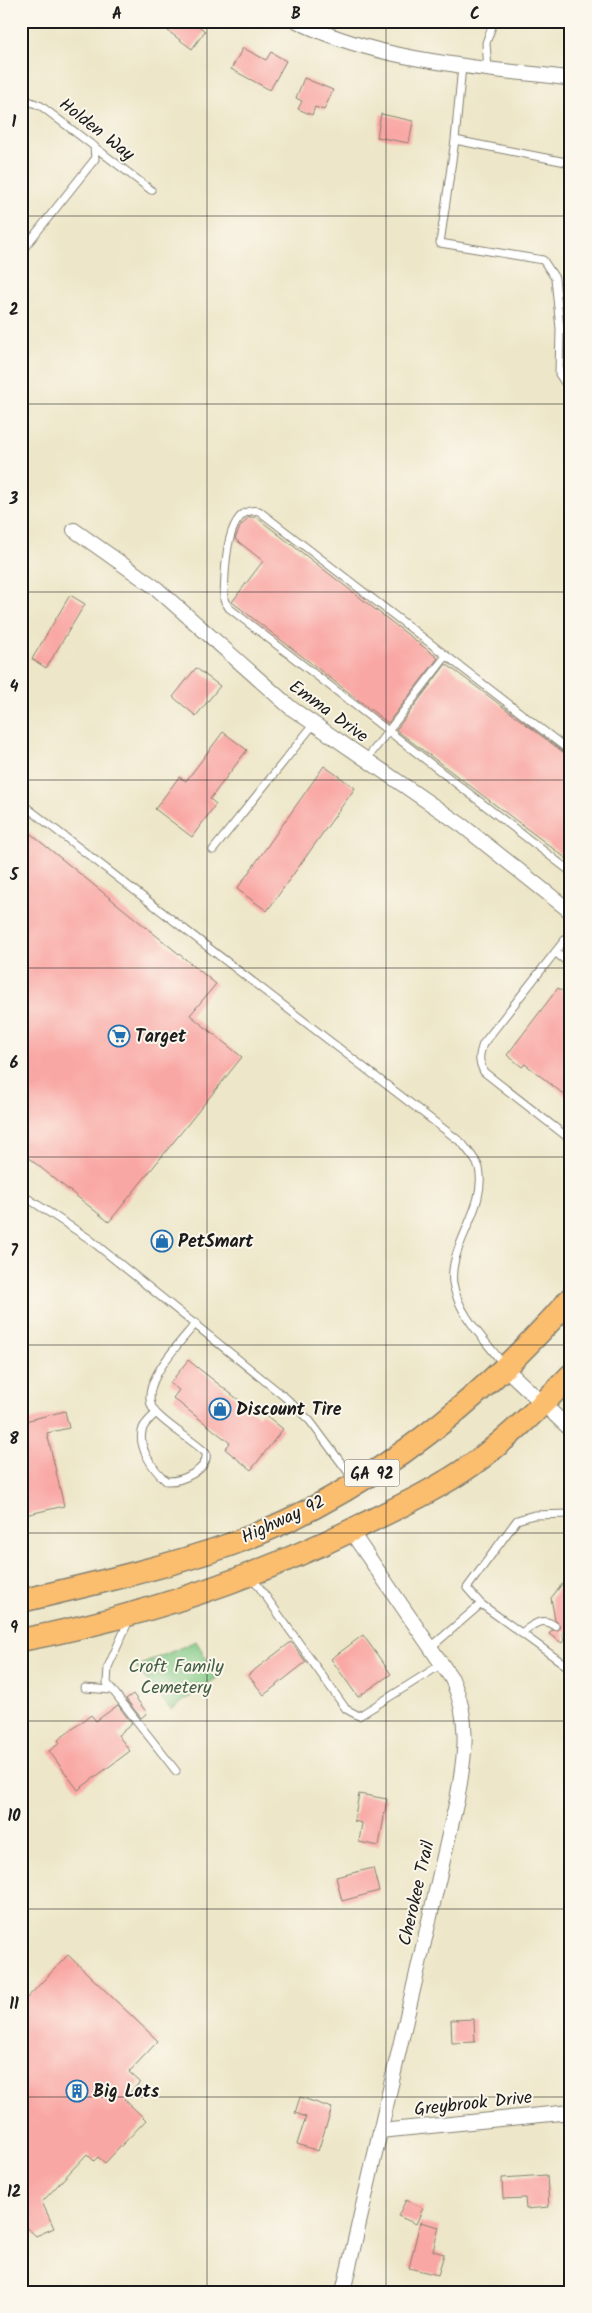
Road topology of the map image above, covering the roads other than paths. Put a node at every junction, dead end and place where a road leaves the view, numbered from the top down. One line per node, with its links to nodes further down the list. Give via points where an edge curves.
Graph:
1 (297, 21): 3 (street, via 323,34 369,48)
2 (494, 21): 4 (lane, via 486,44)
3 (462, 66): 4 (street); 7 (lane)
4 (488, 69): 5 (street)
5 (571, 79)
6 (21, 98): 8 (lane, Holden Way, via 42,106)
7 (455, 140): 9 (lane); 12 (lane, via 440,243 543,260 555,278 560,328 559,374)
8 (94, 146): 10 (lane, Holden Way); 11 (lane, via 95,159)
9 (571, 163)
10 (151, 190)
11 (21, 252)
12 (571, 392)
13 (74, 530): 15 (street, Emma Drive, via 156,588 274,694)
14 (446, 656): 16 (lane); 16 (lane, via 260,511 243,514 229,536 224,600 229,608); 17 (lane)
15 (314, 725): 18 (street, Emma Drive); 20 (lane)
16 (388, 731): 18 (lane); 21 (lane)
17 (571, 752)
18 (366, 760): 22 (street, Emma Drive, via 463,826)
19 (21, 803): 30 (lane, via 462,1143 479,1168 479,1195 456,1260 453,1282 462,1309)
20 (213, 850)
21 (571, 872)
22 (571, 912)
23 (571, 932): 24 (lane)
24 (555, 952): 25 (lane); 26 (lane, via 483,1044 479,1063 484,1072)
25 (571, 965)
26 (571, 1140)
27 (21, 1194): 29 (lane, via 88,1238)
28 (571, 1298): 30 (main road, Highway 92 / GA 92)
29 (196, 1323): 33 (lane, via 152,1379 149,1398); 35 (lane, via 310,1421)
30 (506, 1368): 32 (street); 35 (main road, Highway 92 / GA 92, via 444,1423)
31 (571, 1375): 32 (main road, GA 92)
32 (542, 1404): 34 (street); 37 (main road, GA 92, via 472,1464 394,1510)
33 (156, 1413): 33 (lane, via 206,1453 203,1466 173,1482 166,1481 145,1452 141,1440 143,1427)
34 (571, 1430)
35 (356, 1482): 39 (main road, Highway 92 / GA 92, via 281,1522 230,1544 129,1577)
36 (571, 1514): 40 (lane, via 534,1515 517,1520 467,1588)
37 (350, 1530): 38 (main road, GA 92); 45 (street, Cherokee Trail)
38 (251, 1575): 41 (main road, GA 92); 46 (lane, via 346,1709 359,1716)
39 (21, 1601)
40 (481, 1604): 43 (lane); 45 (lane)
41 (132, 1614): 44 (main road, GA 92); 49 (lane, via 108,1667 107,1683)
42 (555, 1626): 43 (lane, via 548,1621 538,1621)
43 (521, 1633): 47 (lane)
44 (21, 1640)
45 (430, 1648): 46 (street, Cherokee Trail)
46 (442, 1664): 52 (street, Cherokee Trail, via 461,1698 466,1745)
47 (571, 1669)
48 (85, 1688): 49 (lane)
49 (112, 1690): 50 (lane)
50 (176, 1771)
51 (571, 2112): 52 (street, Greybrook Drive)
52 (380, 2131): 53 (street, Cherokee Trail)
53 (343, 2292)

